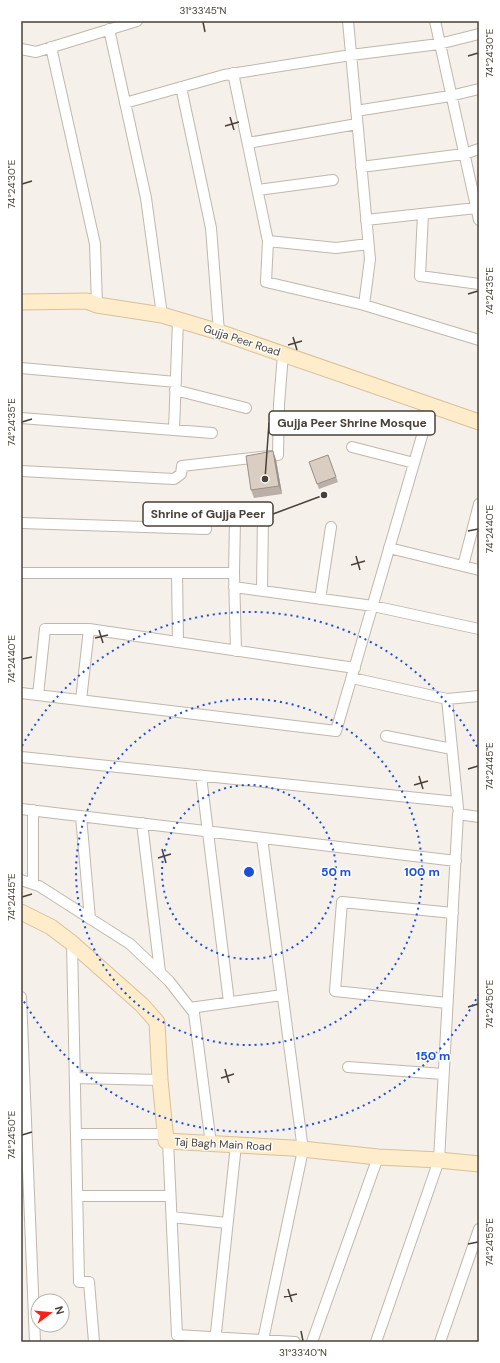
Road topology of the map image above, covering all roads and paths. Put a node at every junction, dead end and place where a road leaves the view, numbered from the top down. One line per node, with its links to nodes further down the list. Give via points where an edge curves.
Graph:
1 (137, 21): 4 (street)
2 (348, 21): 9 (street)
3 (435, 21): 6 (street)
4 (110, 29): 7 (street); 14 (street)
5 (479, 34): 6 (street)
6 (439, 44): 9 (street); 13 (street)
7 (51, 47): 8 (street, via 36,52); 31 (street, via 95,244)
8 (21, 49)
9 (351, 55): 10 (street); 15 (street)
10 (233, 73): 11 (street); 17 (street)
11 (181, 87): 14 (street); 35 (street, via 211,228)
12 (479, 89): 13 (street)
13 (450, 96): 15 (street); 19 (street)
14 (125, 103): 33 (street, via 146,198)
15 (356, 111): 16 (street)
16 (357, 124): 17 (street); 20 (street)
17 (248, 143): 22 (street)
18 (479, 149): 19 (street)
19 (464, 154): 20 (street); 23 (street)
20 (361, 167): 25 (street)
21 (333, 180): 22 (street)
22 (258, 190): 27 (street)
23 (476, 208): 24 (street); 26 (street)
24 (424, 214): 25 (street); 29 (street, via 420,276)
25 (366, 220): 28 (street)
26 (479, 220)
27 (268, 241): 28 (street, via 336,248); 32 (street, via 266,282)
28 (368, 244): 32 (street, via 370,259)
29 (479, 284)
30 (21, 302): 31 (street, Gujja Peer Road, via 87,301)
31 (97, 305): 33 (street, Gujja Peer Road)
32 (364, 305): 36 (street)
33 (162, 315): 34 (street, Gujja Peer Road)
34 (178, 320): 35 (street, Gujja Peer Road); 39 (street)
35 (219, 332): 37 (street, Gujja Peer Road)
36 (479, 340)
37 (283, 354): 40 (street, Gujja Peer Road); 48 (street, via 278,455 182,466 181,474 174,479)
38 (21, 368): 39 (street)
39 (175, 386): 41 (street); 44 (street)
40 (431, 405): 43 (street, Gujja Peer Road); 47 (street)
41 (246, 408)
42 (21, 418): 44 (street)
43 (479, 422)
44 (174, 430): 45 (street)
45 (212, 433)
46 (352, 447): 47 (street)
47 (414, 463): 55 (street)
48 (21, 471)
49 (479, 507): 56 (street)
50 (263, 514): 62 (street)
51 (235, 519): 60 (street)
52 (21, 523): 54 (street)
53 (331, 527): 63 (street)
54 (206, 529)
55 (389, 548): 56 (street); 64 (street)
56 (463, 566): 57 (street)
57 (479, 570)
58 (21, 573): 59 (street)
59 (177, 573): 60 (street); 67 (street)
60 (234, 573): 61 (street)
61 (234, 587): 62 (street); 68 (street)
62 (262, 591): 63 (street)
63 (320, 599): 64 (street)
64 (373, 606): 66 (street); 69 (street)
65 (89, 629): 67 (street); 72 (street, via 45,629); 75 (street)
66 (479, 629)
67 (178, 642): 68 (street)
68 (236, 651): 69 (street)
69 (354, 668): 70 (street)
70 (352, 678): 74 (street); 75 (street, via 336,731)
71 (21, 693): 72 (street)
72 (38, 695): 75 (street)
73 (479, 696): 74 (street)
74 (447, 699): 77 (street)
75 (81, 700)
76 (386, 736): 77 (street)
77 (452, 749): 80 (street)
78 (21, 757): 79 (street)
79 (201, 776): 80 (street); 87 (street)
80 (457, 802): 83 (street)
81 (21, 809): 82 (street)
82 (33, 810): 84 (street); 91 (street)
83 (458, 814): 85 (street); 89 (street)
84 (81, 816): 86 (street); 94 (street)
85 (479, 817)
86 (142, 823): 87 (street); 96 (street)
87 (208, 831): 88 (street); 99 (street)
88 (262, 838): 89 (street); 97 (street)
89 (456, 861): 93 (street)
90 (21, 880): 91 (street)
91 (32, 884): 94 (street)
92 (21, 912): 95 (street, Taj Bagh Main Road, via 51,927)
93 (453, 914): 100 (street); 100 (street, via 342,902 336,991)
94 (90, 919): 96 (street, via 130,944)
95 (72, 943): 104 (street); 105 (street, Taj Bagh Main Road, via 142,1005 157,1022)
96 (160, 972): 101 (street)
97 (282, 995): 99 (street); 110 (street)
98 (21, 997): 121 (street)
99 (229, 1002): 101 (street)
100 (447, 1003): 103 (street)
101 (190, 1008): 108 (street, via 194,1013)
102 (348, 1067): 103 (street)
103 (443, 1074): 112 (street)
104 (75, 1078): 105 (street); 106 (street)
105 (160, 1080): 107 (street, Taj Bagh Main Road)
106 (76, 1134): 107 (street); 114 (street)
107 (166, 1138): 108 (street, Taj Bagh Main Road); 115 (street)
108 (211, 1144): 109 (street, Taj Bagh Main Road)
109 (236, 1145): 110 (street, Taj Bagh Main Road); 117 (street)
110 (303, 1150): 111 (street, Taj Bagh Main Road); 120 (street)
111 (378, 1157): 112 (street, Taj Bagh Main Road); 125 (street)
112 (439, 1160): 113 (street, Taj Bagh Main Road); 126 (street)
113 (479, 1164)
114 (78, 1196): 115 (street); 122 (street, via 79,1282 89,1282)
115 (170, 1196): 116 (street)
116 (172, 1217): 117 (street); 119 (street, via 177,1335)
117 (227, 1223): 119 (street)
118 (479, 1229): 127 (street)
119 (215, 1340): 120 (street)
120 (263, 1340): 123 (street)
121 (35, 1342)
122 (94, 1342)
123 (290, 1342): 124 (street)
124 (296, 1342)
125 (312, 1342)
126 (376, 1342)
127 (440, 1342)

